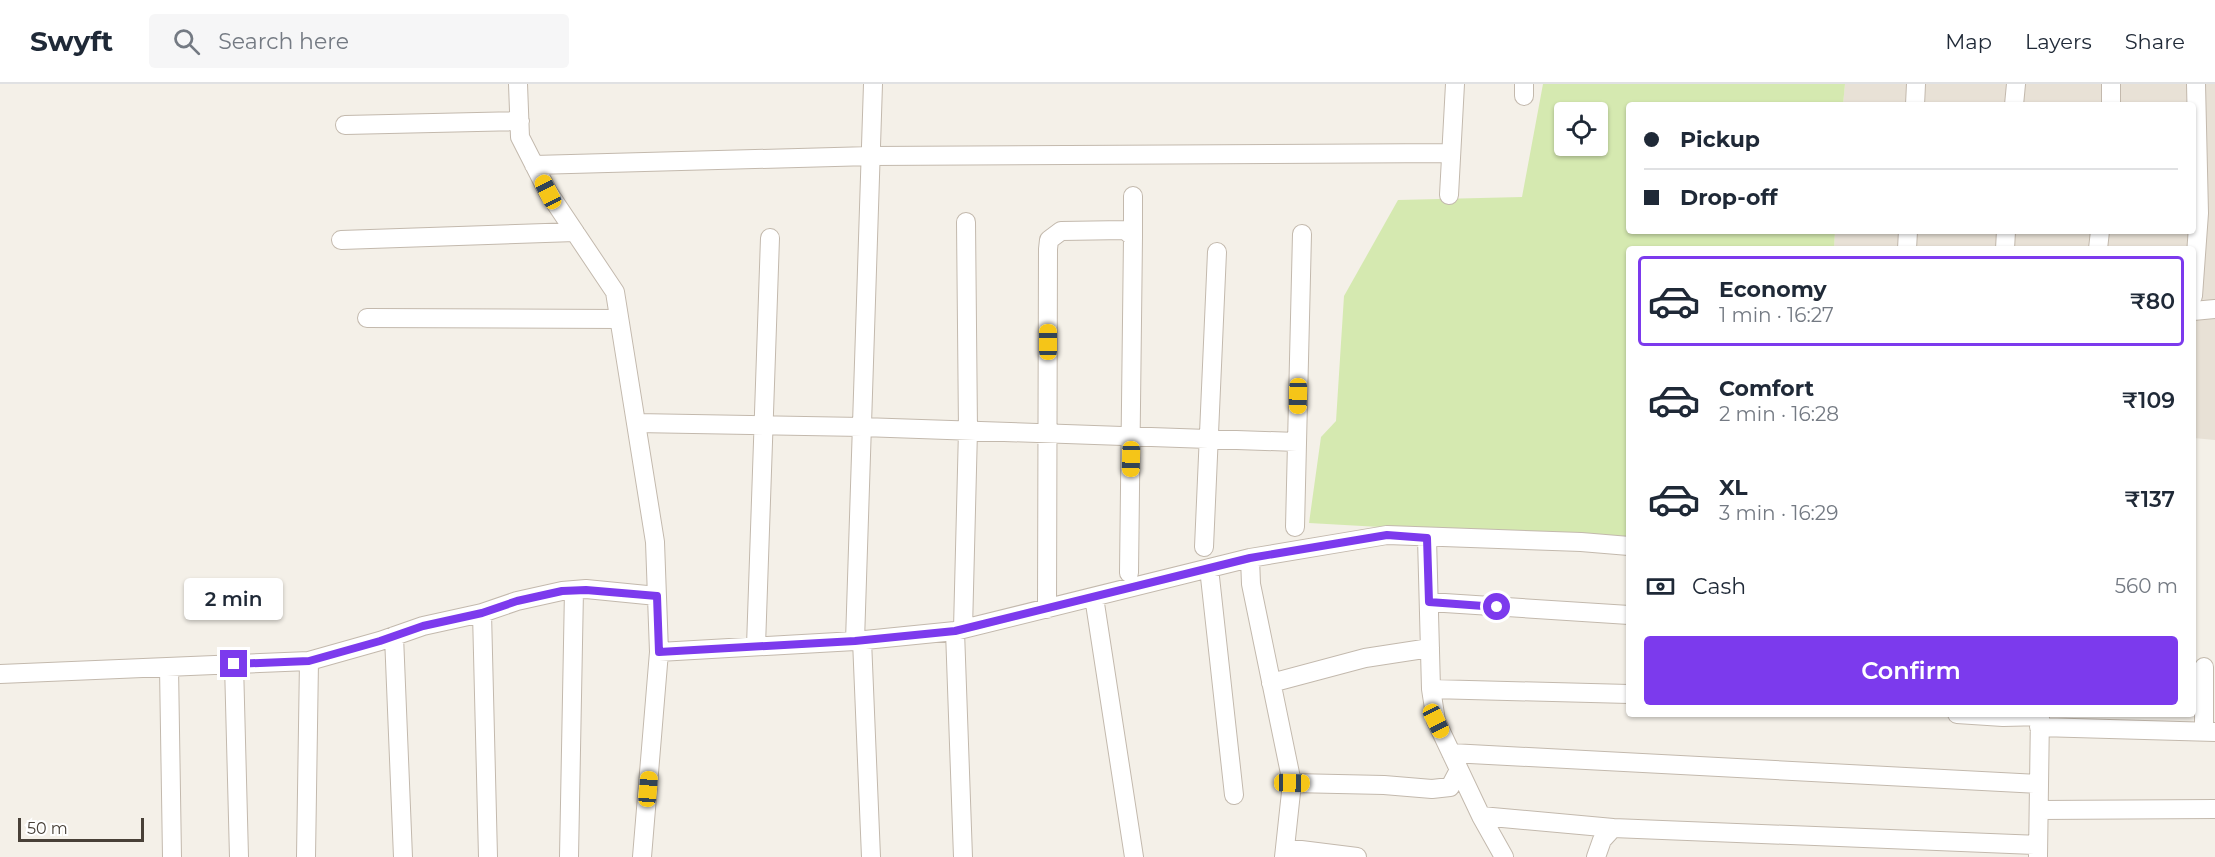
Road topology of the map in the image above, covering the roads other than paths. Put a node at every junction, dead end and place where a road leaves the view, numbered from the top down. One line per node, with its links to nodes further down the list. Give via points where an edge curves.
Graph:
1 (518, 84): 11 (street)
2 (873, 84): 14 (street)
3 (1455, 84): 13 (street)
4 (1916, 84): 8 (street)
5 (2016, 84): 9 (street)
6 (2111, 84): 10 (street)
7 (2196, 84): 25 (street, via 2199,213)
8 (1915, 102)
9 (2014, 102)
10 (2111, 102)
11 (520, 121): 12 (street); 15 (street, via 520,137)
12 (345, 126)
13 (1451, 153): 14 (street); 16 (street)
14 (871, 156): 15 (street); 32 (street)
15 (534, 165): 19 (street)
16 (1449, 195)
17 (1133, 196): 21 (street)
18 (966, 222): 33 (street)
19 (574, 232): 23 (street); 29 (street, via 615,292)
20 (1302, 234): 37 (street)
21 (1133, 237): 34 (street, via 1125,230 1061,231 1049,240); 35 (street)
22 (770, 238): 31 (street)
23 (341, 240)
24 (1217, 252): 36 (street)
25 (2196, 254)
26 (2215, 309): 27 (street)
27 (2196, 311)
28 (367, 318): 29 (street)
29 (620, 319): 30 (street)
30 (636, 423): 31 (street); 46 (street, via 655,542)
31 (764, 425): 32 (street); 55 (street)
32 (862, 427): 33 (street); 54 (street)
33 (968, 430): 34 (street); 52 (street)
34 (1049, 434): 35 (street); 49 (street)
35 (1132, 436): 36 (street); 44 (street)
36 (1210, 438): 37 (street); 41 (street)
37 (1297, 442): 38 (street)
38 (1295, 527)
39 (1427, 538): 40 (street); 42 (street, via 1387,535); 48 (street)
40 (1626, 546)
41 (1203, 547)
42 (1250, 558): 43 (street); 63 (street, via 1251,584)
43 (1209, 568): 47 (street); 74 (street)
44 (1130, 573)
45 (574, 590): 46 (street); 50 (street, via 517,601); 86 (street)
46 (657, 596): 57 (street)
47 (1094, 597): 49 (street); 90 (street)
48 (1429, 602): 51 (street); 56 (street)
49 (1047, 609): 52 (street)
50 (482, 613): 53 (street); 85 (street)
51 (1626, 615)
52 (959, 630): 54 (street); 89 (street)
53 (394, 636): 58 (street); 84 (street)
54 (859, 641): 55 (street); 88 (street)
55 (756, 646): 57 (street)
56 (1430, 648): 63 (street, via 1365,658); 64 (street)
57 (659, 652): 87 (street)
58 (309, 661): 59 (street); 83 (street)
59 (234, 664): 60 (street); 82 (street)
60 (169, 667): 62 (street); 81 (street)
61 (2204, 667): 69 (street)
62 (0, 674)
63 (1271, 683): 72 (street)
64 (1431, 689): 65 (street); 70 (street, via 1436,721)
65 (1626, 694)
66 (2003, 717): 67 (street)
67 (2040, 719): 68 (street); 73 (street)
68 (2128, 722): 69 (street)
69 (2209, 732)
70 (1451, 753): 71 (street); 73 (street)
71 (1459, 770): 72 (street, via 1450,787 1432,789); 77 (street)
72 (1292, 783): 80 (street)
73 (2039, 784): 76 (street)
74 (1234, 795)
75 (2215, 809): 76 (street)
76 (2039, 810): 79 (street)
77 (1481, 816): 78 (street); 92 (street)
78 (1613, 828): 79 (street); 93 (street, via 1602,840)
79 (2037, 851)
80 (1284, 853): 91 (street)
81 (172, 857)
82 (239, 857)
83 (306, 857)
84 (403, 857)
85 (488, 857)
86 (569, 857)
87 (642, 857)
88 (871, 857)
89 (963, 857)
90 (1134, 857)
91 (1357, 857)
92 (1504, 857)
93 (1596, 857)

